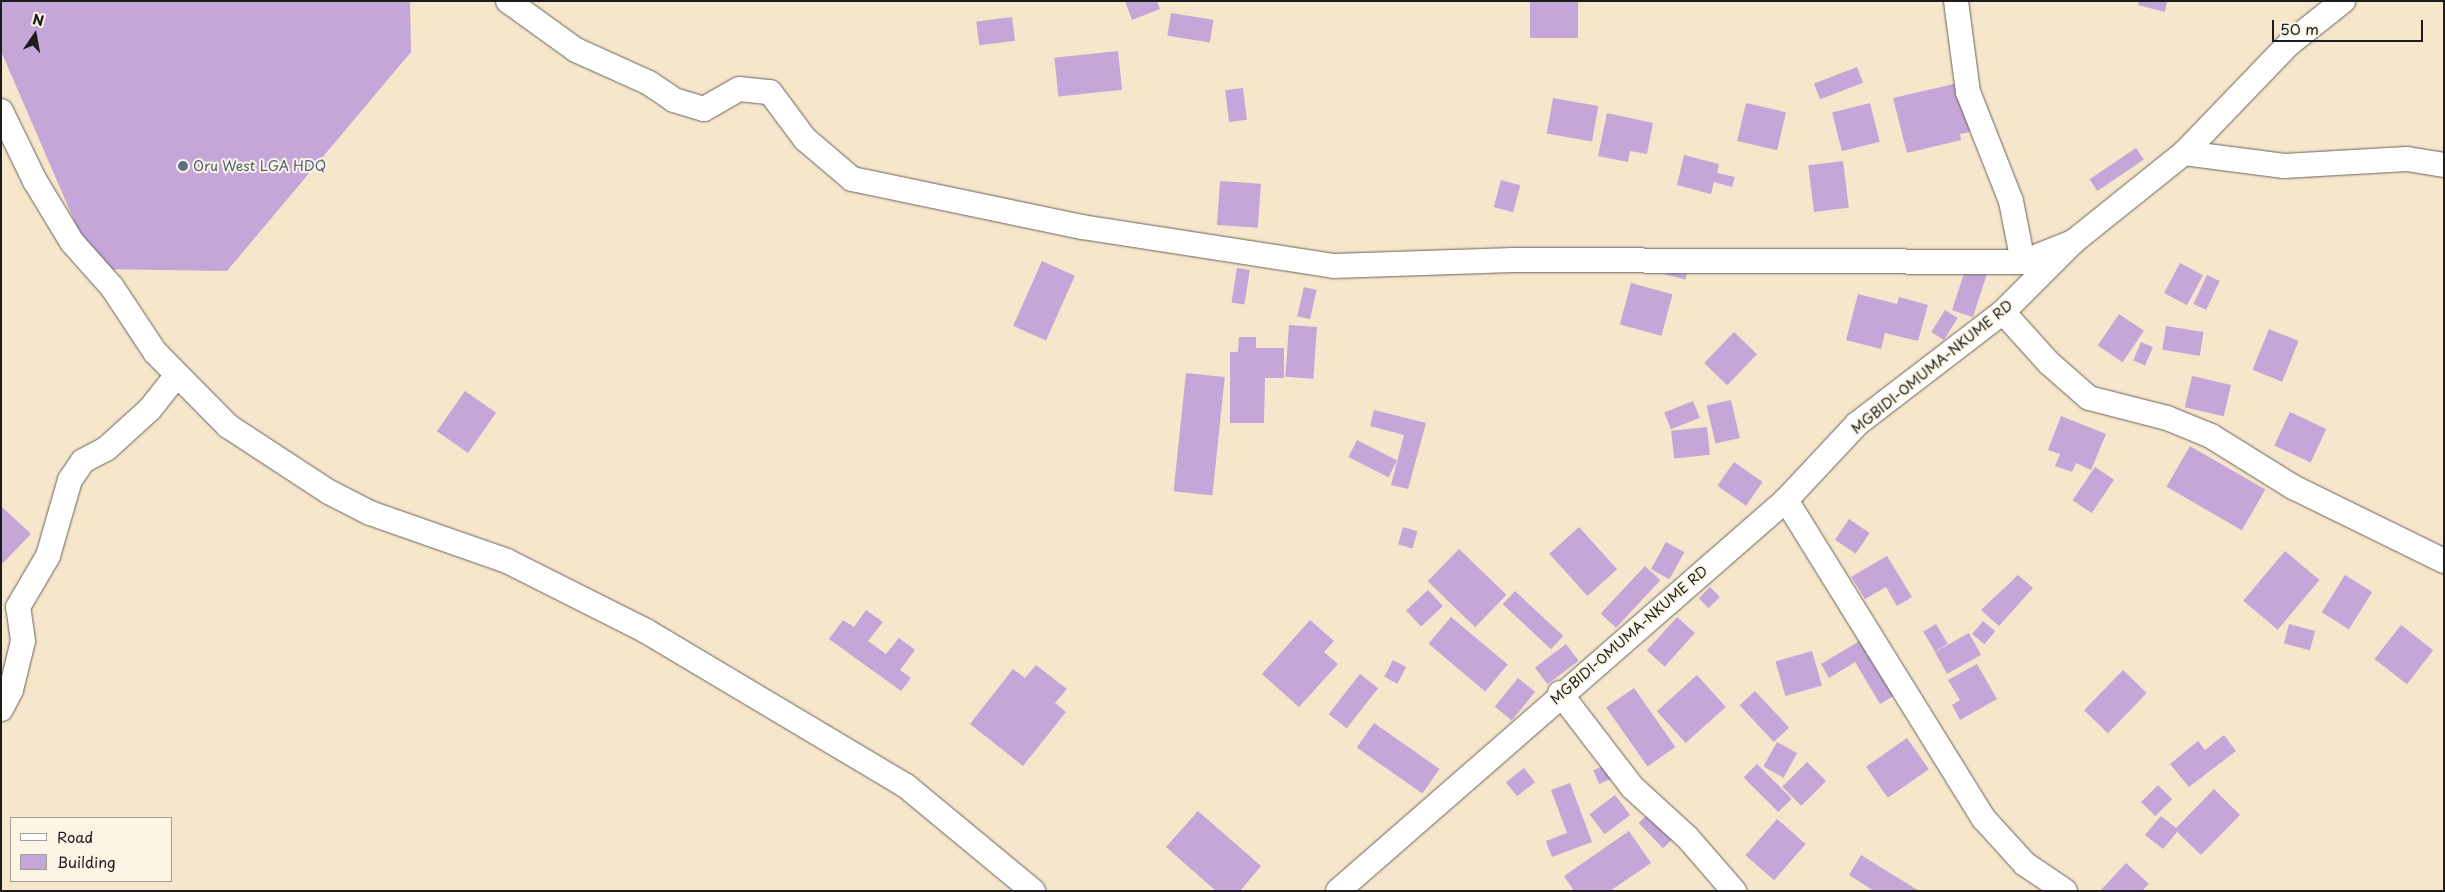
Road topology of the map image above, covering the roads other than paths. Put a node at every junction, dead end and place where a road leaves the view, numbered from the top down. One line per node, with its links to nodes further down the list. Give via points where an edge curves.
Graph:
1 (508, 1): 8 (street, via 576,50 649,83 674,100 704,109 739,89 770,92 805,139 852,179 1082,227 1334,266 1513,260)
2 (1956, 1): 8 (street, via 1968,92 2011,201)
3 (2344, 1): 5 (street, MGBIDI-OMUMA-NKUME RD, via 2290,43)
4 (1, 110): 10 (street, via 35,181 72,242)
5 (2184, 153): 6 (street, via 2284,166 2407,159); 7 (street, MGBIDI-OMUMA-NKUME RD)
6 (2444, 165)
7 (2073, 242): 8 (street); 9 (street, MGBIDI-OMUMA-NKUME RD)
8 (2023, 262)
9 (2003, 312): 11 (street, MGBIDI-OMUMA-NKUME RD, via 1857,424); 12 (street, via 2090,398 2167,418 2211,436 2293,488)
10 (178, 375): 14 (street, via 150,409 106,450 83,461 70,480 48,556 18,607 23,641 11,690); 15 (street, via 228,426 329,492 370,513 506,561 595,602 826,737 906,786)
11 (1786, 500): 13 (street, MGBIDI-OMUMA-NKUME RD); 18 (street, via 1984,819 2026,864)
12 (2444, 561)
13 (1560, 694): 16 (street, MGBIDI-OMUMA-NKUME RD); 17 (street, via 1632,787 1687,837)
14 (1, 709)
15 (1033, 891)
16 (1338, 891)
17 (1734, 891)
18 (2066, 891)

